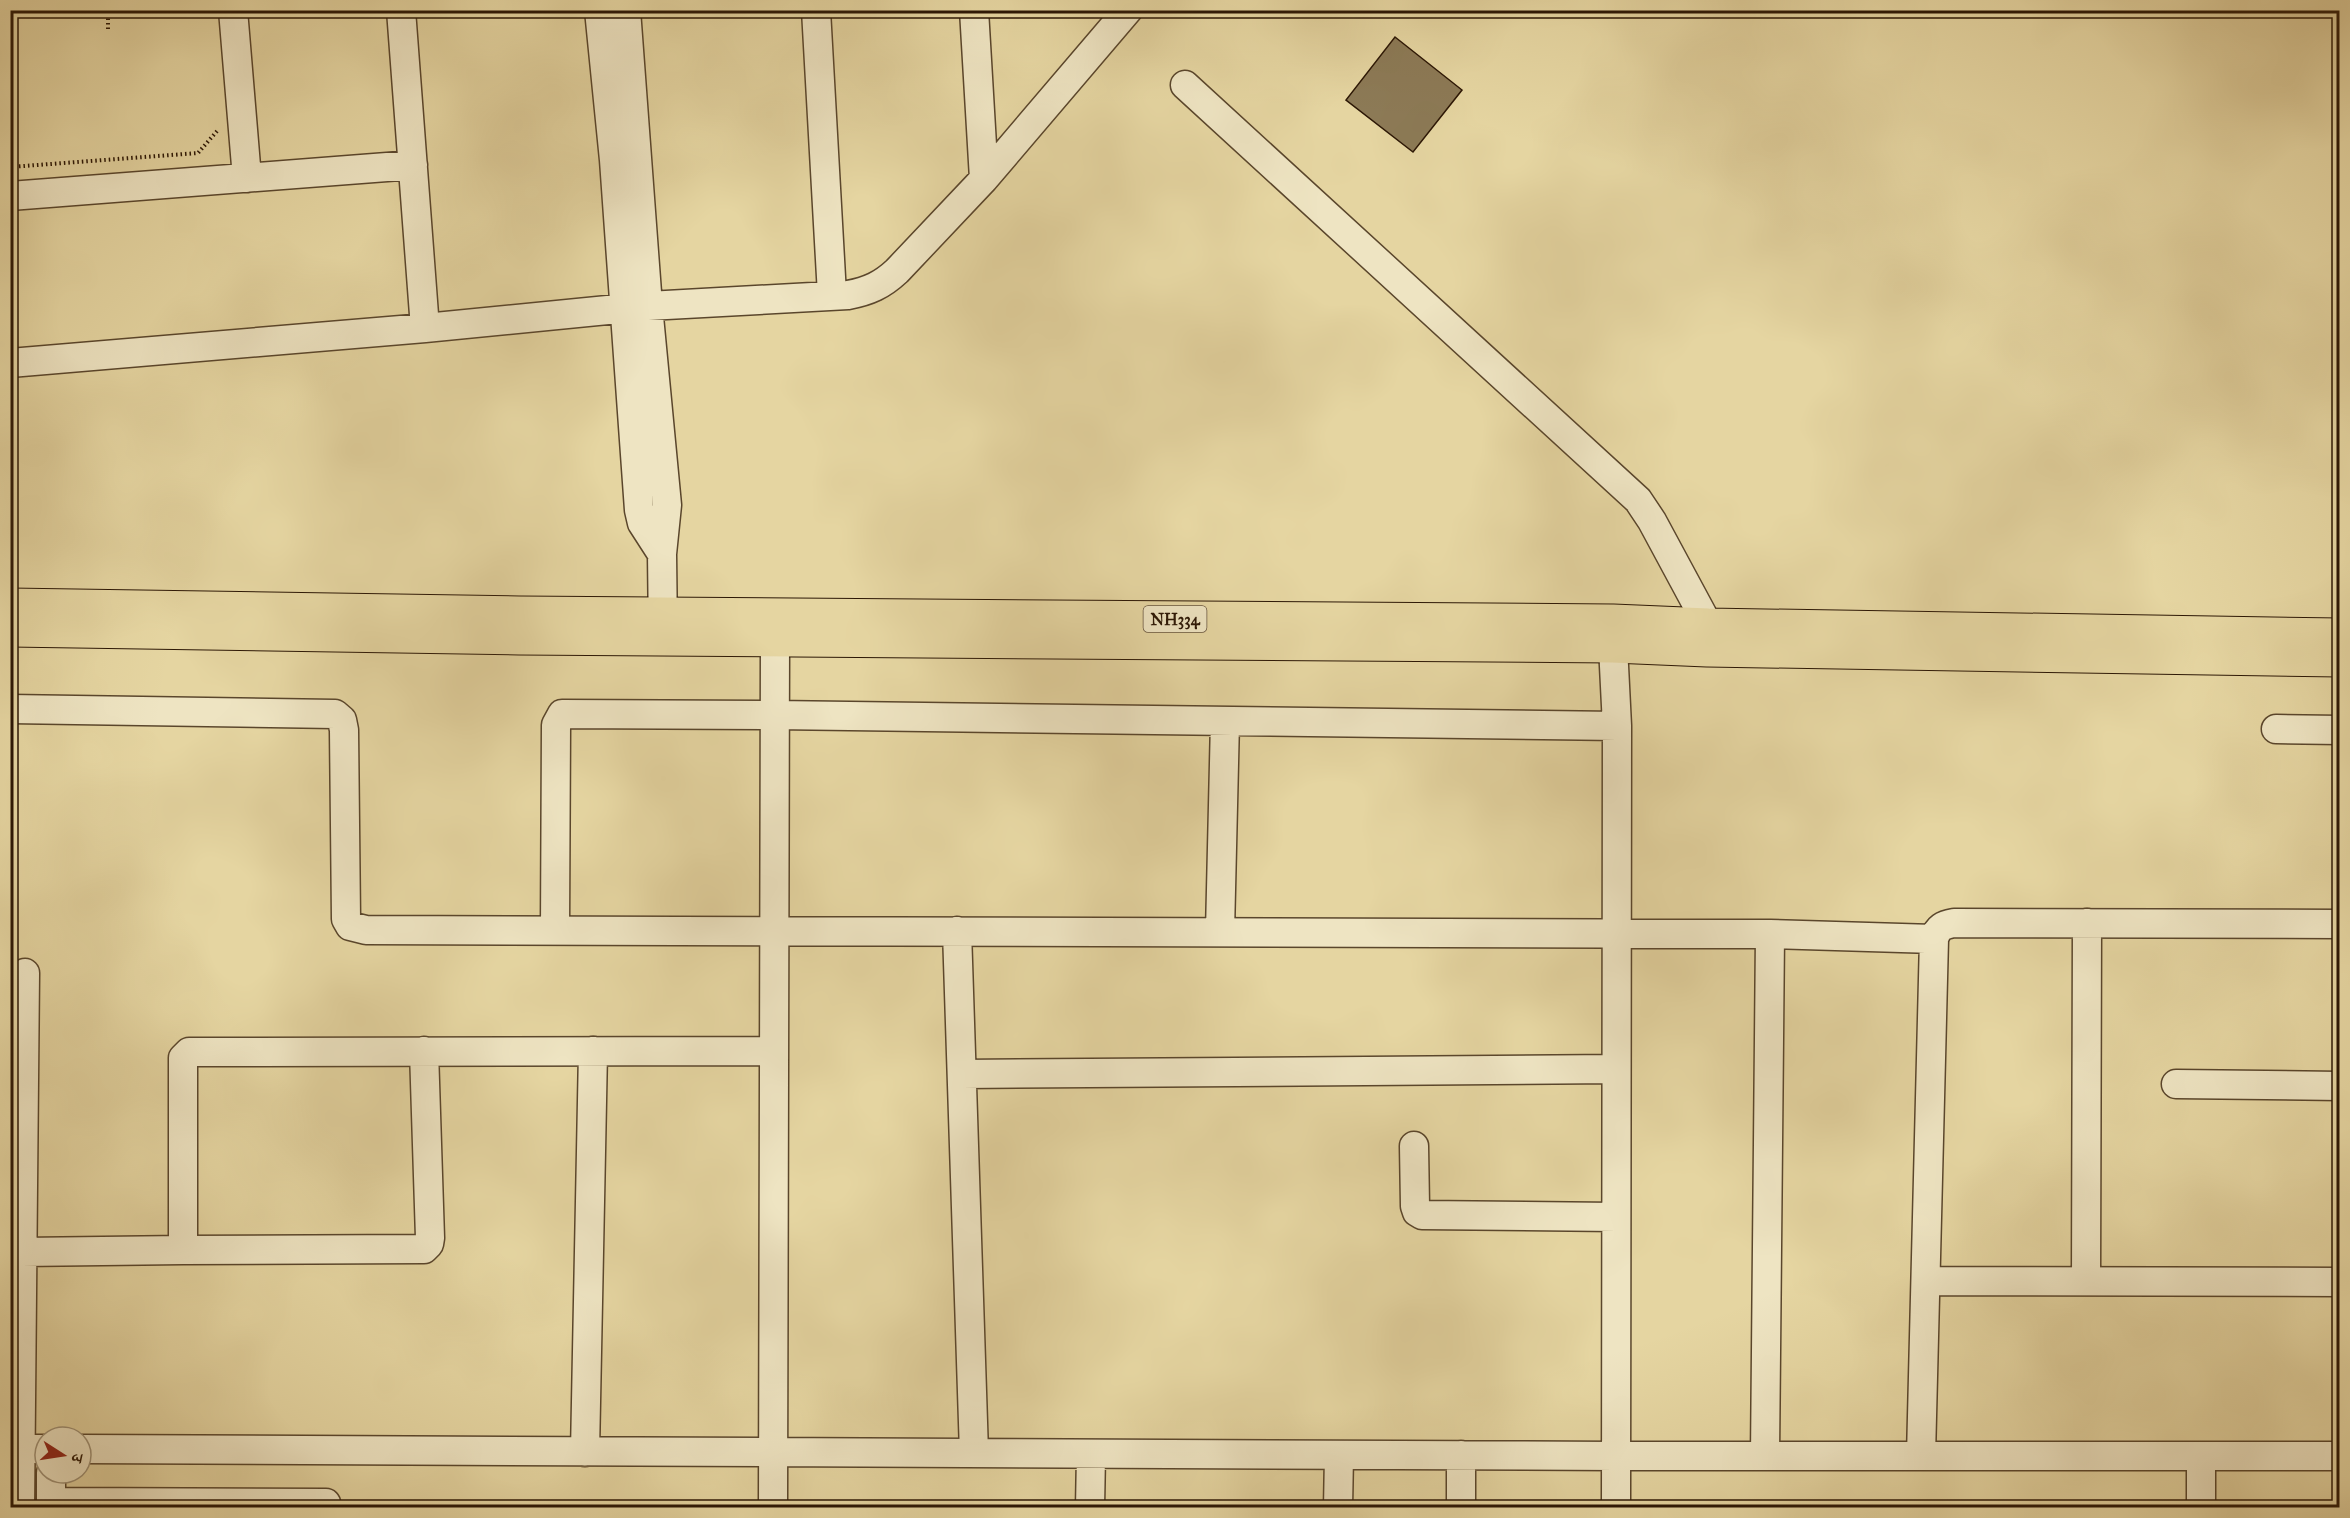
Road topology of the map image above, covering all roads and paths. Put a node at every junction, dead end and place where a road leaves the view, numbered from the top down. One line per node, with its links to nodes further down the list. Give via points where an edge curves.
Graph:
1 (108, 10): 9 (path)
2 (233, 10): 14 (street)
3 (401, 10): 12 (street)
4 (599, 10): 18 (street, via 614,160)
5 (626, 10): 18 (street)
6 (816, 10): 17 (street)
7 (974, 10): 15 (street)
8 (1128, 10): 15 (street)
9 (108, 29)
10 (1185, 85): 22 (street, via 1638,501)
11 (219, 129): 13 (path, via 198,153)
12 (413, 165): 14 (street); 19 (street)
13 (10, 167)
14 (247, 178): 16 (street)
15 (984, 179): 17 (street, via 883,284 866,292)
16 (10, 196)
17 (832, 295): 18 (street)
18 (635, 307): 19 (street); 23 (street, via 667,505 662,554)
19 (425, 328): 20 (street)
20 (10, 363)
21 (10, 605): 23 (highway, NH334)
22 (1708, 625): 23 (highway, NH334, via 1602,621); 25 (highway, NH334)
23 (663, 627): 24 (highway, NH334); 26 (highway, NH334)
24 (10, 630)
25 (2340, 635)
26 (775, 639): 27 (highway, NH334); 30 (street)
27 (1613, 646): 28 (highway, NH334); 32 (street)
28 (2340, 660)
29 (10, 709): 37 (street, via 336,714 344,730 346,919 350,926 366,930)
30 (775, 715): 31 (street); 37 (street, via 562,714 556,725); 38 (street)
31 (1225, 721): 32 (street); 40 (street)
32 (1617, 726): 41 (street)
33 (2276, 729): 34 (street)
34 (2340, 730)
35 (2087, 923): 36 (street); 43 (street, via 1954,923 1937,930); 57 (street)
36 (2340, 924)
37 (555, 930): 38 (street)
38 (773, 930): 39 (street); 47 (street)
39 (957, 931): 40 (street); 49 (street)
40 (1220, 932): 41 (street)
41 (1616, 934): 42 (street); 48 (street)
42 (1770, 934): 43 (street); 68 (street)
43 (1934, 939): 56 (street)
44 (25, 973): 55 (street)
45 (424, 1051): 46 (street); 54 (street, via 186,1054); 54 (street, via 430,1238 424,1249)
46 (593, 1051): 47 (street); 61 (street)
47 (773, 1051): 62 (street)
48 (1616, 1069): 49 (street); 53 (street)
49 (962, 1074): 63 (street)
50 (2176, 1084): 51 (street)
51 (2340, 1086)
52 (1414, 1146): 53 (street, via 1415,1206 1422,1215)
53 (1616, 1217): 67 (street)
54 (183, 1250): 55 (street)
55 (22, 1252): 59 (street)
56 (1926, 1281): 57 (street); 69 (street)
57 (2086, 1281): 58 (street)
58 (2340, 1282)
59 (25, 1449): 75 (street)
60 (93, 1449): 61 (street)
61 (585, 1452): 62 (street)
62 (773, 1453): 63 (street); 76 (street)
63 (974, 1453): 64 (street)
64 (1091, 1454): 65 (street); 77 (street)
65 (1339, 1455): 66 (street); 78 (street)
66 (1461, 1455): 67 (street); 79 (street)
67 (1616, 1456): 68 (street); 80 (street)
68 (1765, 1456): 69 (street)
69 (1922, 1456): 71 (street)
70 (2340, 1456): 71 (street)
71 (2201, 1457): 81 (street)
72 (51, 1485): 74 (street)
73 (326, 1503): 74 (street)
74 (51, 1505)
75 (20, 1508)
76 (773, 1508)
77 (1090, 1508)
78 (1338, 1508)
79 (1461, 1508)
80 (1616, 1508)
81 (2201, 1508)

